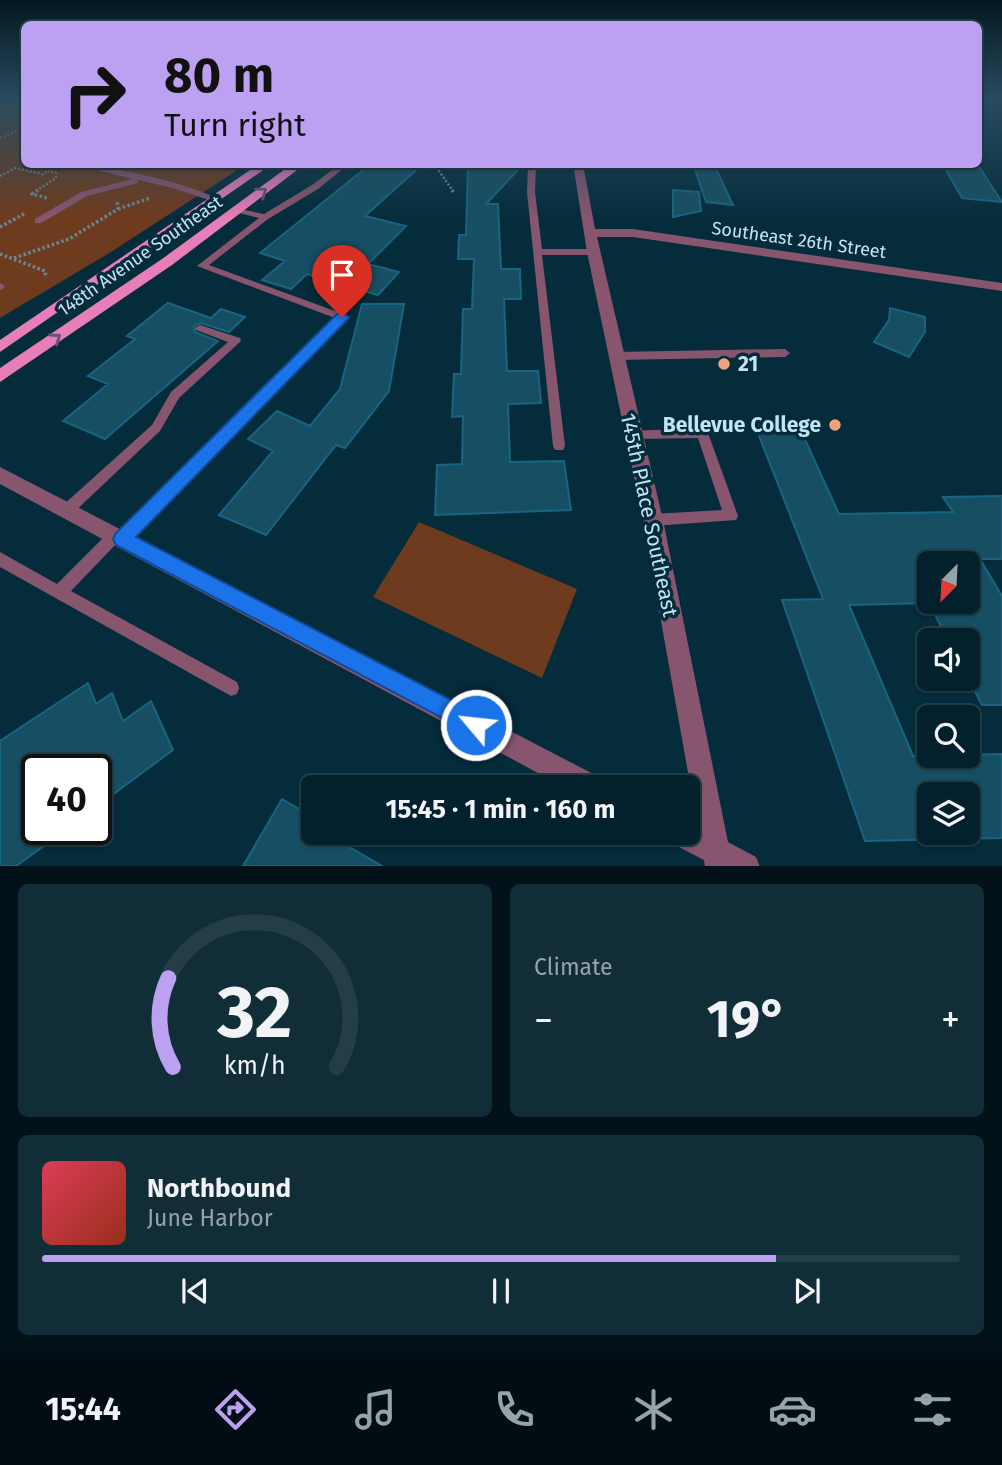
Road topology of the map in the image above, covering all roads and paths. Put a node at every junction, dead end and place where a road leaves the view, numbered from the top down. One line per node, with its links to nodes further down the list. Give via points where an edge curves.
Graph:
1 (52, 168): 9 (path)
2 (96, 168): 11 (lane)
3 (261, 168): 15 (main road, 148th Avenue Southeast)
4 (295, 168): 19 (main road, 148th Avenue Southeast, one-way to 4)
5 (341, 168): 20 (lane)
6 (441, 168): 13 (path)
7 (531, 168): 24 (lane)
8 (579, 168): 23 (street, 145th Place Southeast)
9 (48, 171): 10 (path, via 15,168); 16 (path, via 55,172 56,178 32,194 52,199)
10 (1, 175)
11 (139, 180): 12 (lane); 15 (lane)
12 (122, 183): 17 (path); 21 (lane, via 84,194)
13 (455, 194)
14 (153, 197): 17 (path)
15 (215, 200): 30 (main road, 148th Avenue Southeast)
16 (42, 204)
17 (118, 209): 26 (path, via 85,233)
18 (32, 210): 22 (path)
19 (238, 210): 20 (lane); 33 (main road, 148th Avenue Southeast, one-way to 19)
20 (265, 217): 39 (lane, via 202,266 342,317)
21 (38, 221)
22 (0, 226)
23 (592, 242): 24 (lane); 28 (street, Southeast 26th Street, via 633,233); 32 (street, 145th Place Southeast)
24 (537, 252): 35 (lane)
25 (0, 254): 26 (path)
26 (14, 258): 27 (path, via 44,271)
27 (46, 278)
28 (1002, 288)
29 (200, 328): 37 (lane, via 236,341 175,395 156,428)
30 (0, 346)
31 (785, 353): 32 (lane)
32 (616, 356): 34 (street, 145th Place Southeast)
33 (0, 376)
34 (632, 434): 38 (street, 145th Place Southeast); 38 (lane, via 702,433 731,516)
35 (559, 446)
36 (0, 475): 37 (street)
37 (67, 510): 39 (street)
38 (653, 520): 45 (street, 145th Place Southeast)
39 (119, 537): 41 (lane); 43 (street)
40 (0, 559): 41 (lane)
41 (59, 593): 42 (lane)
42 (231, 688)
43 (569, 775)
44 (698, 845): 45 (street)
45 (718, 859): 46 (street)
46 (746, 866)

